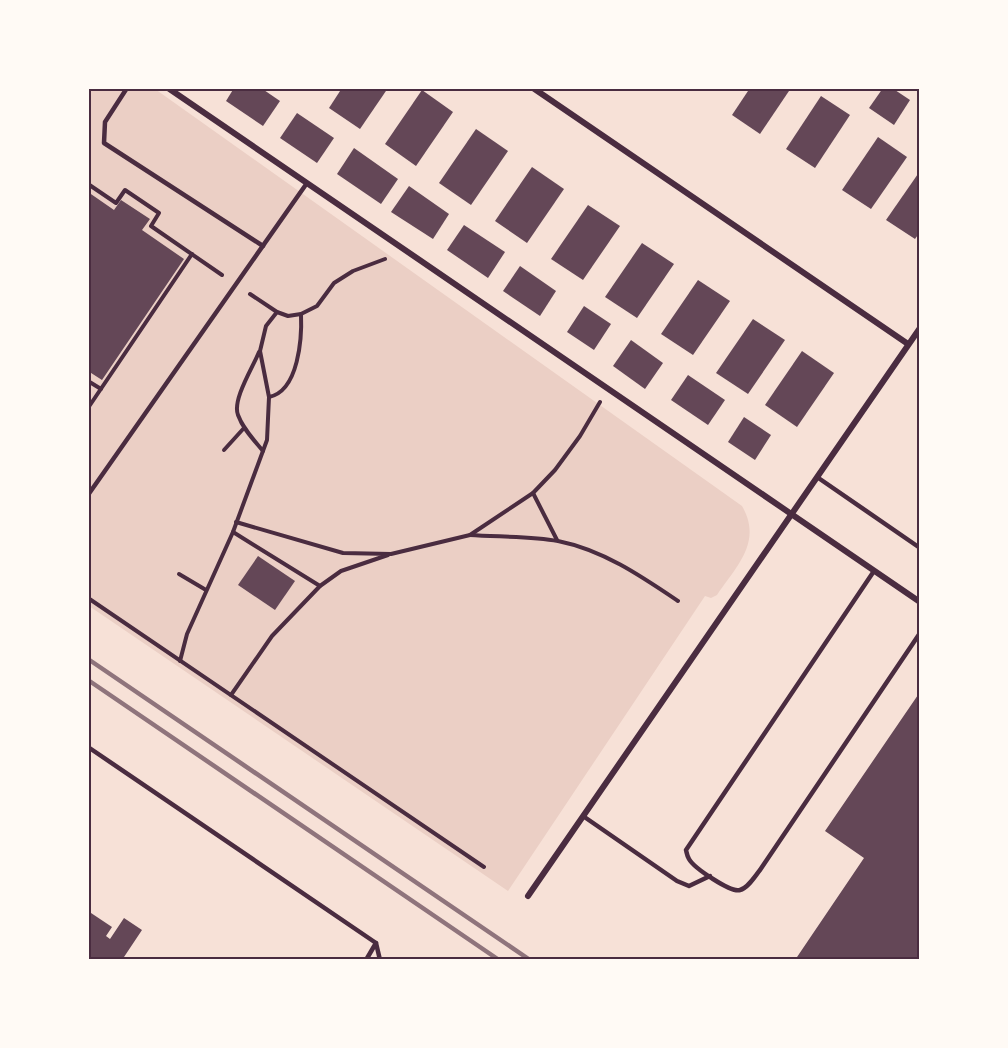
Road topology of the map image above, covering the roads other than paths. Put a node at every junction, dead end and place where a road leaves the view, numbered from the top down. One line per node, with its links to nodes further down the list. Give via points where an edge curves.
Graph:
1 (127, 88): 5 (lane, via 105,122 104,143)
2 (168, 88): 4 (street)
3 (533, 88): 7 (street)
4 (307, 183): 5 (lane); 10 (street)
5 (263, 246): 9 (lane)
6 (920, 328): 7 (street)
7 (908, 344): 8 (street)
8 (817, 477): 10 (street); 11 (lane)
9 (88, 495)
10 (791, 515): 12 (street); 16 (street)
11 (920, 548)
12 (874, 572): 13 (street); 17 (lane, via 686,850 694,866)
13 (920, 602)
14 (920, 633): 17 (lane, via 750,883 738,891)
15 (88, 747): 19 (lane)
16 (583, 816): 17 (lane, via 677,881 690,886); 18 (street)
17 (710, 876)
18 (528, 896)
19 (376, 943): 20 (lane); 21 (lane)
20 (366, 960)
21 (380, 960)

